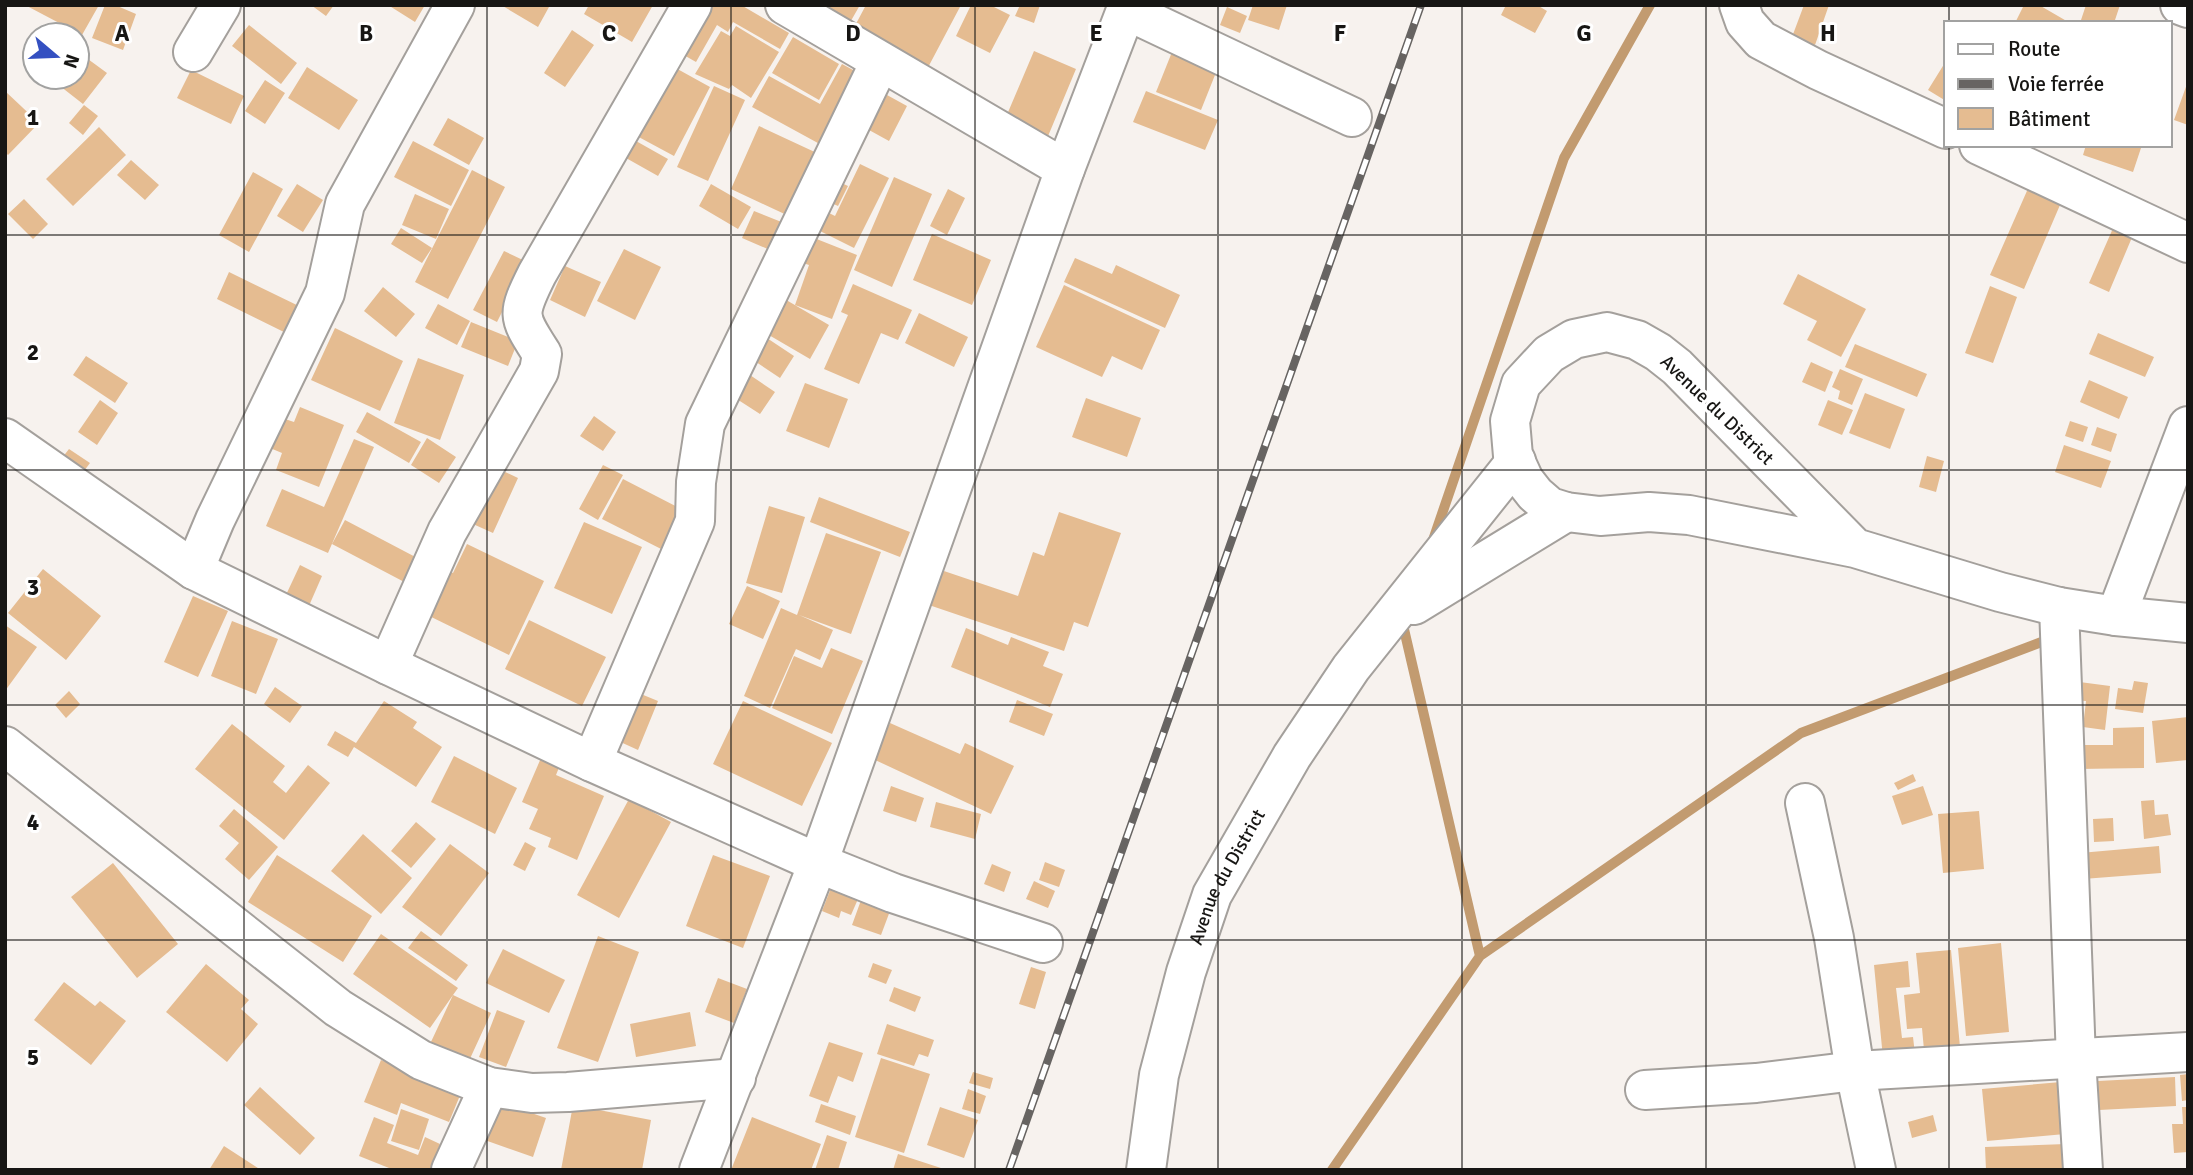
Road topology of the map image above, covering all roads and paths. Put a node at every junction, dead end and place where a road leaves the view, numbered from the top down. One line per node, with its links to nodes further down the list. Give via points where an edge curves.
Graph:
1 (221, 5): 9 (street)
2 (455, 5): 21 (street, via 345,204 325,293)
3 (692, 5): 26 (street, via 524,299 522,321 542,354 539,371 447,533)
4 (785, 5): 10 (street)
5 (1738, 5): 12 (street, via 1761,40)
6 (2180, 5): 8 (street)
7 (1127, 8): 11 (street); 14 (street)
8 (2188, 8)
9 (193, 52)
10 (880, 62): 14 (street); 28 (street, via 705,425 695,521)
11 (1352, 117)
12 (1944, 128)
13 (1983, 147): 15 (street)
14 (1065, 169): 30 (street)
15 (2188, 243)
16 (2188, 426): 23 (street)
17 (5, 438): 21 (street)
18 (1516, 461): 19 (street, Avenue du District, via 1535,495 1550,508); 20 (street, Avenue du District, via 1510,421 1521,384 1549,354 1574,339 1607,332 1637,340 1677,367); 24 (street, Avenue du District)
19 (1566, 512): 20 (street, Avenue du District, via 1689,515); 24 (street, Avenue du District)
20 (1855, 548): 22 (street, Avenue du District)
21 (194, 570): 26 (street)
22 (2059, 607): 23 (street, Avenue du District); 33 (street)
23 (2116, 616): 25 (street, Avenue du District)
24 (1391, 619): 40 (street, Avenue du District, via 1351,668 1292,756 1212,895 1159,1075)
25 (2188, 623)
26 (388, 665): 28 (street)
27 (5, 746): 36 (street, via 338,1008 421,1060)
28 (592, 762): 30 (street)
29 (1805, 803): 34 (street, via 1835,938)
30 (818, 863): 31 (street); 35 (street)
31 (1043, 943)
32 (2188, 1052): 33 (street)
33 (2076, 1059): 34 (street); 42 (street)
34 (1855, 1071): 37 (street); 41 (street)
35 (736, 1078): 36 (street, via 568,1093); 39 (street)
36 (489, 1087): 38 (street)
37 (1645, 1090)
38 (451, 1170)
39 (699, 1170)
40 (1146, 1170)
41 (1876, 1170)
42 (2083, 1170)

